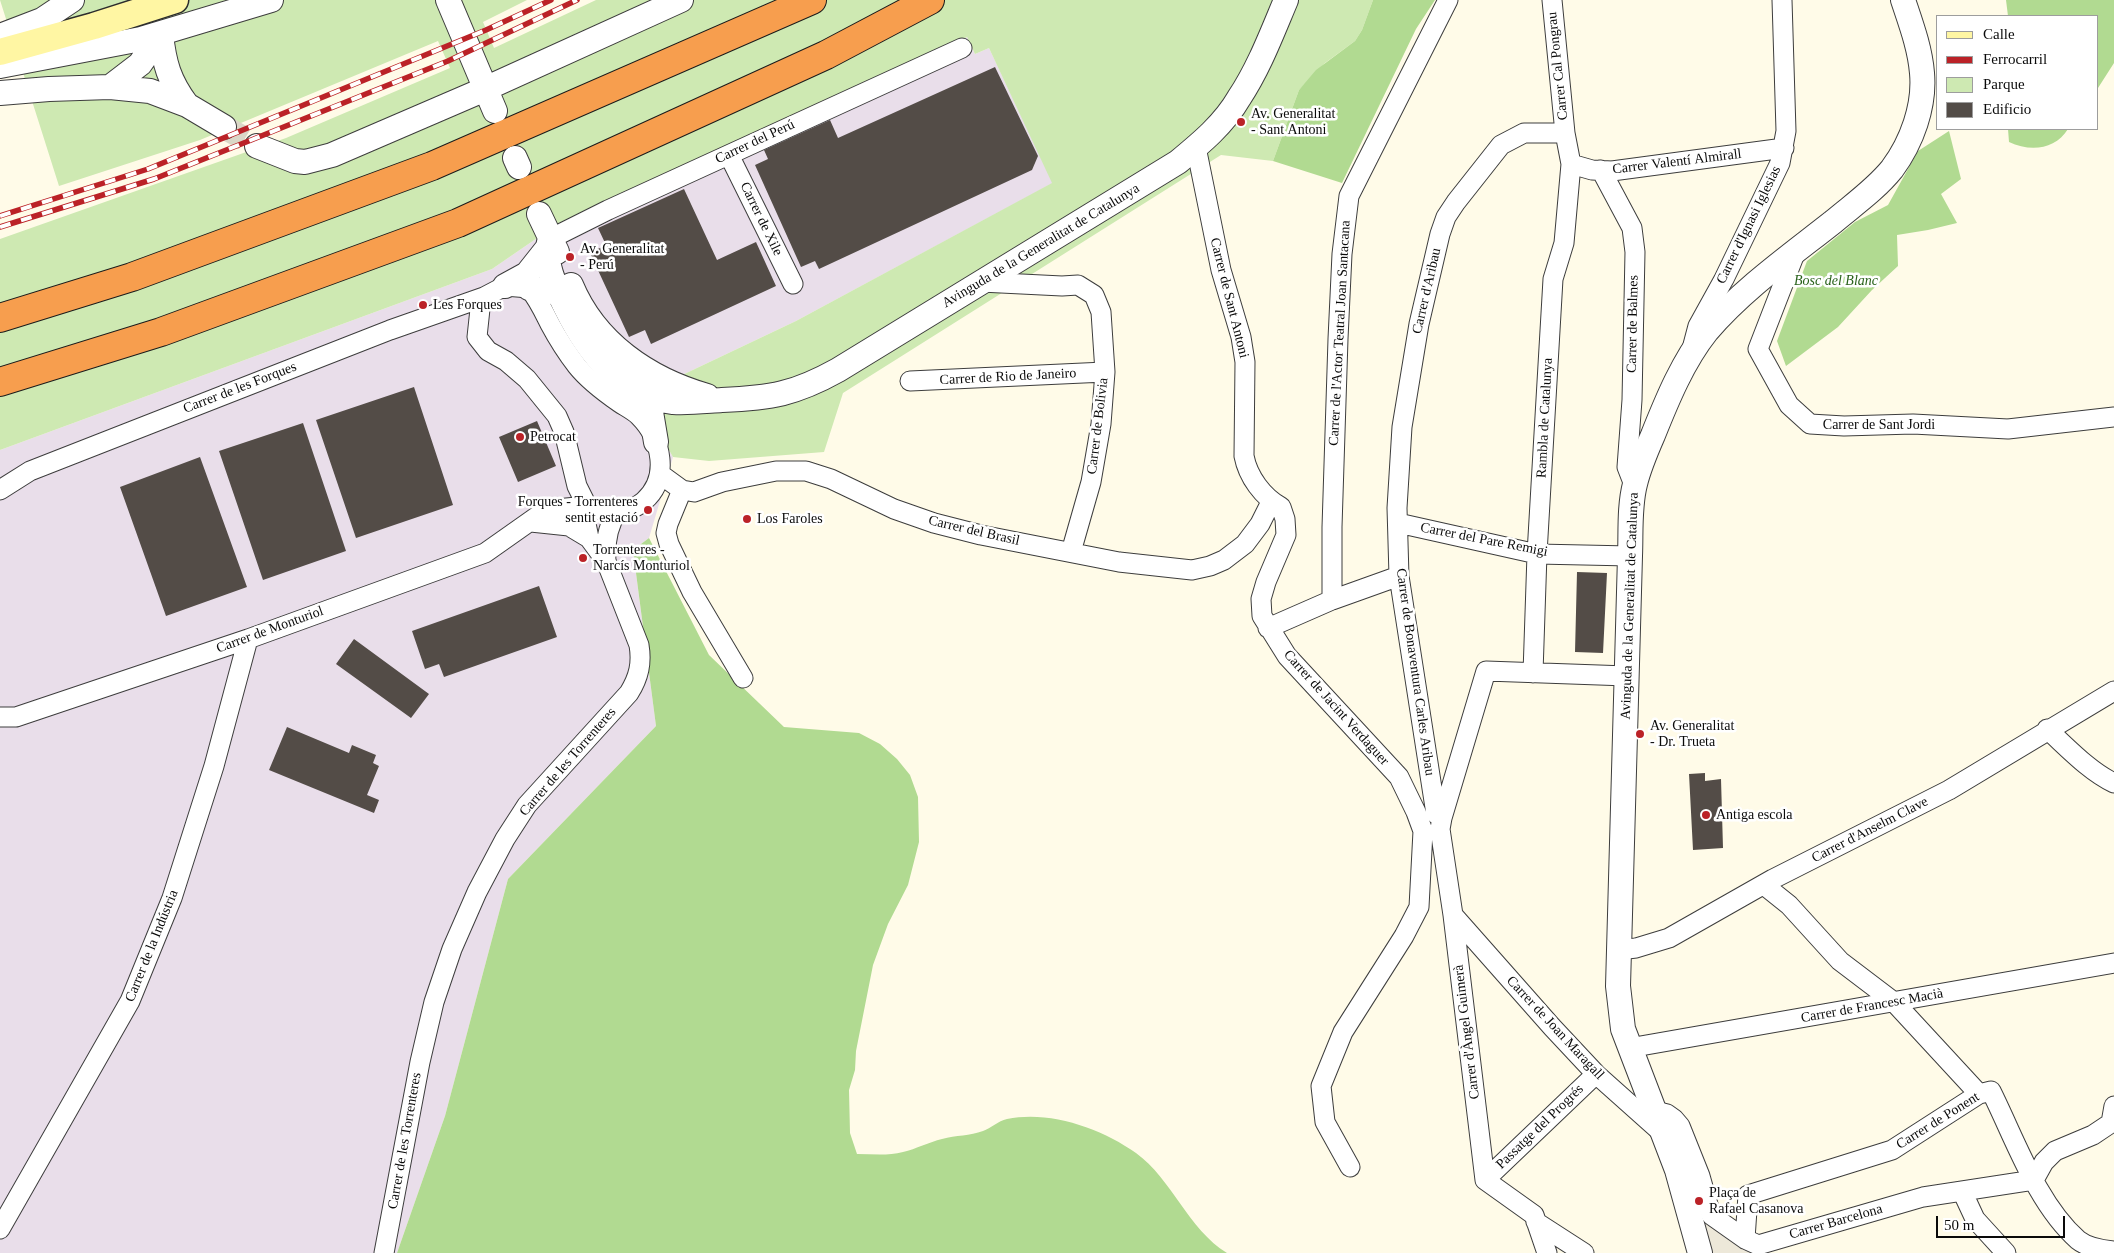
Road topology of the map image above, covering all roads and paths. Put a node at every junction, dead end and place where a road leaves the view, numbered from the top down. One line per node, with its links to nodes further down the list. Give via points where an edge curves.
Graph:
1 (72, 0): 14 (street, via 42,20)
2 (175, 0): 16 (main road)
3 (271, 0): 13 (street)
4 (448, 0): 19 (street)
5 (681, 0): 19 (street)
6 (812, 0): 40 (highway, via 432,166 132,277)
7 (930, 0): 46 (highway, via 826,55 458,223 161,332)
8 (1286, 0): 26 (street, Avinguda de la Generalitat de Catalunya, via 1239,99)
9 (1448, 0): 67 (street, Carrer de l'Actor Teatral Joan Santacana, via 1349,196 1342,254 1338,339)
10 (1552, 0): 24 (street, Carrer Cal Pongrau)
11 (1782, 0): 27 (street, Carrer d'Ignasi Iglesias)
12 (1903, 0): 33 (street, Avinguda de la Generalitat de Catalunya, via 1917,43 1922,74 1916,124 1892,168 1873,189)
13 (161, 34): 17 (street); 18 (street, via 140,64); 21 (street, via 167,72)
14 (0, 36)
15 (962, 48): 28 (street, Carrer del Perú)
16 (0, 52)
17 (0, 66)
18 (110, 87): 20 (street); 21 (street, via 150,91)
19 (486, 89): 22 (street); 25 (street, via 376,137 313,160 295,161)
20 (0, 93)
21 (187, 105): 23 (street)
22 (495, 111)
23 (224, 127)
24 (1565, 132): 29 (street); 60 (street, Carrer d'Aribau, via 1524,133 1501,145 1446,216 1424,304 1406,399 1396,508)
25 (257, 146)
26 (1196, 148): 34 (street, Avinguda de la Generalitat de Catalunya, via 1137,189); 56 (street, Carrer de Sant Antoni, via 1221,270 1245,362 1245,464)
27 (1784, 148): 30 (street, Carrer Valentí Almirall); 42 (street, Carrer d'Ignasi Iglesias, via 1772,181 1698,326)
28 (729, 154): 32 (street, Carrer del Perú, via 608,210); 35 (street, Carrer de Xile)
29 (1570, 164): 30 (street, Carrer Valentí Almirall); 63 (street, Rambla de Catalunya, via 1564,243 1554,279)
30 (1601, 170): 53 (street, Carrer de Balmes, via 1632,228 1635,252 1632,400 1627,467)
31 (539, 214): 32 (street)
32 (548, 245): 36 (street, via 527,274); 38 (street, Avinguda de la Generalitat de Catalunya); 41 (street, Avinguda de la Generalitat de Catalunya, via 562,260 573,289)
33 (1796, 251): 42 (street, Avinguda de la Generalitat de Catalunya, via 1723,314); 50 (street, Carrer de Sant Jordi, via 1758,348 1789,405 1810,424 1914,424 2008,429)
34 (981, 282): 44 (street, Carrer de Bolivia, via 1078,285 1094,294 1102,312); 48 (street, Avinguda de la Generalitat de Catalunya, via 814,383 768,398)
35 (793, 284)
36 (505, 286): 37 (street); 39 (street, Carrer de les Forques)
37 (529, 288): 38 (street); 51 (street, via 577,366 596,386 638,415)
38 (559, 293): 41 (street, via 568,297 595,334); 47 (street, Avinguda de la Generalitat de Catalunya, via 576,328 601,364)
39 (484, 297): 54 (street, Carrer de les Forques, via 390,330 39,468); 57 (street, via 477,337 488,351 527,379 557,416 577,486)
40 (0, 318)
41 (605, 337): 43 (street, Avinguda de la Generalitat de Catalunya)
42 (1692, 354): 53 (street, Avinguda de la Generalitat de Catalunya, via 1666,404)
43 (640, 367): 47 (street); 48 (street, Avinguda de la Generalitat de Catalunya, via 686,390)
44 (1105, 372): 45 (street, Carrer de Rio de Janeiro); 62 (street, Carrer de Bolivia, via 1101,424 1091,482)
45 (910, 381)
46 (0, 382)
47 (648, 395): 49 (street, Avinguda de la Generalitat de Catalunya); 51 (street)
48 (723, 400): 49 (street, Avinguda de la Generalitat de Catalunya)
49 (682, 402): 51 (street)
50 (2114, 417)
51 (656, 442): 52 (street, via 661,460)
52 (660, 474): 55 (street); 58 (street, via 644,502)
53 (1634, 484): 64 (street, Avinguda de la Generalitat de Catalunya)
54 (0, 490)
55 (682, 490): 62 (street, Carrer del Brasil, via 694,492 722,482 776,471 806,471 934,523 981,536); 72 (street, via 668,524 669,544 692,592)
56 (1271, 502): 62 (street, Carrer del Brasil, via 1245,544 1210,566 1192,570 1119,562); 68 (street, Carrer de Jacint Verdaguer, via 1280,507 1286,535 1261,599 1262,616)
57 (587, 506): 58 (street, via 602,512); 59 (street, Carrer de Monturiol, via 546,510); 61 (street, Carrer de les Torrenteres, via 585,520)
58 (617, 512): 65 (street, Carrer de les Torrenteres, via 607,534)
59 (531, 522): 61 (street, via 569,526); 69 (street, Carrer de Monturiol, via 485,553)
60 (1398, 523): 63 (street, Carrer del Pare Remigi); 66 (street, Carrer de Bonaventura Carles Aribau)
61 (589, 538): 65 (street, Carrer de les Torrenteres)
62 (1071, 552)
63 (1537, 554): 64 (street, Carrer del Pare Remigi); 70 (street, Rambla de Catalunya)
64 (1630, 556): 71 (street, Avinguda de la Generalitat de Catalunya)
65 (606, 561): 97 (street, Carrer de les Torrenteres, via 639,645 640,664 636,682 527,805 477,892 452,949 434,1002)
66 (1399, 576): 67 (street); 77 (street, Carrer de Bonaventura Carles Aribau, via 1436,814)
67 (1332, 600): 68 (street)
68 (1268, 628): 77 (street, Carrer de Jacint Verdaguer, via 1287,656 1399,777 1416,812)
69 (248, 639): 74 (street, Carrer de Monturiol, via 16,717); 94 (street, Carrer de la Indústria, via 214,766 172,898 130,1001)
70 (1533, 673): 71 (street); 77 (street, via 1486,670)
71 (1627, 676): 80 (street, Avinguda de la Generalitat de Catalunya)
72 (743, 678)
73 (2114, 691): 75 (street, Carrer d'Anselm Clave)
74 (0, 717)
75 (2048, 729): 76 (street, via 2072,753); 78 (street, Carrer d'Anselm Clave, via 1949,790)
76 (2114, 783)
77 (1435, 826): 79 (street, Carrer d'Àngel Guimerà); 89 (street, Carrer de Jacint Verdaguer, via 1419,907 1343,1032 1321,1086 1325,1122)
78 (1764, 885): 80 (street, Carrer d'Anselm Clave, via 1669,938); 82 (street, via 1789,904 1840,961)
79 (1454, 915): 84 (street, Carrer de Joan Maragall); 90 (street, Carrer d'Àngel Guimerà)
80 (1619, 950): 83 (street, Avinguda de la Generalitat de Catalunya, via 1619,1009)
81 (2114, 963): 82 (street, Carrer de Francesc Macià)
82 (1894, 1002): 83 (street, Carrer de Francesc Macià); 85 (street)
83 (1629, 1048): 86 (street, Avinguda de la Generalitat de Catalunya)
84 (1596, 1074): 88 (street, Carrer de Joan Maragall); 90 (street, Passatge del Progrés)
85 (1979, 1094): 91 (street, Carrer de Ponent, via 1991,1091); 95 (street, Carrer de Ponent, via 1892,1150 1748,1195)
86 (1654, 1111): 88 (street, Avinguda de la Generalitat de Catalunya); 95 (street, Carrer Barcelona, via 1674,1118 1680,1126 1711,1215)
87 (2113, 1117): 91 (street, via 2093,1135 2055,1151)
88 (1664, 1134): 100 (street, Avinguda de la Generalitat de Catalunya)
89 (1350, 1167)
90 (1485, 1180): 93 (street, via 1534,1216)
91 (2034, 1180): 92 (street, Carrer Barcelona); 96 (street, via 2052,1211 2079,1240 2103,1251)
92 (1962, 1191): 95 (street, Carrer Barcelona, via 1923,1197 1758,1245); 101 (street, via 1975,1219)
93 (1536, 1222): 98 (street); 99 (street)
94 (0, 1229)
95 (1745, 1239)
96 (2114, 1251)
97 (384, 1253)
98 (1548, 1253)
99 (1584, 1253)
100 (1700, 1253)
101 (2006, 1253)

